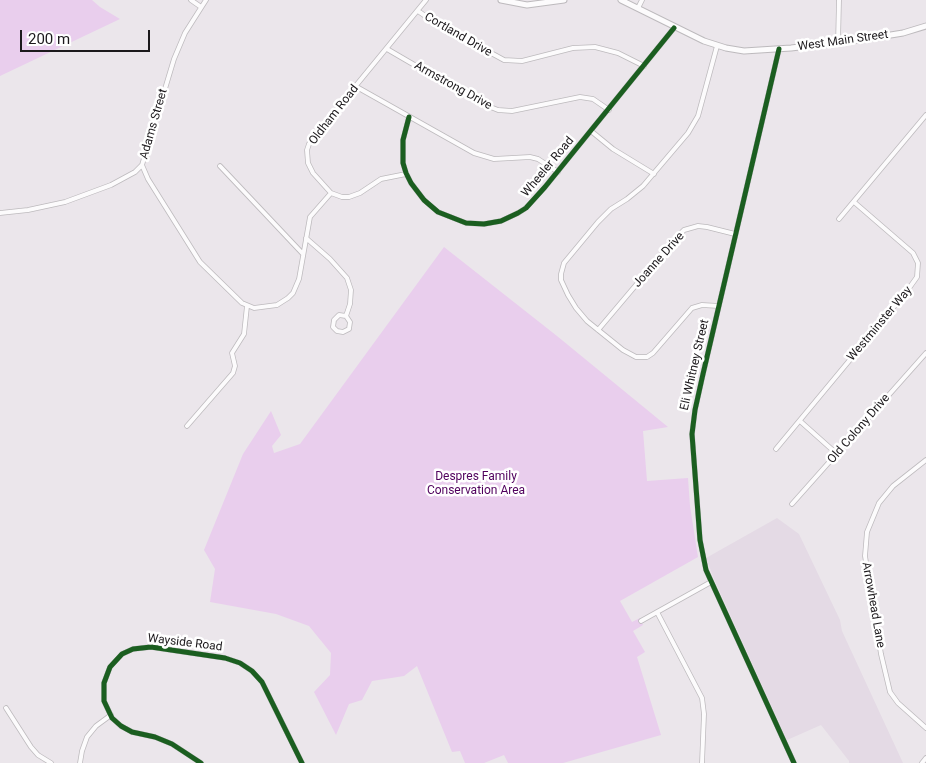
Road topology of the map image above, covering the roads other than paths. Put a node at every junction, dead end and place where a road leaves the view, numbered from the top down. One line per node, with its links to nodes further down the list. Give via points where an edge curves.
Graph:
1 (190, 0): 9 (street)
2 (206, 0): 9 (street, Adams Street)
3 (426, 0): 11 (street, Oldham Road)
4 (501, 0): 5 (street, via 527,5)
5 (564, 0)
6 (621, 0): 10 (street, West Main Street)
7 (642, 0): 10 (street)
8 (838, 0): 14 (street)
9 (201, 7): 24 (street, Adams Street, via 171,66)
10 (638, 8): 13 (street, West Main Street)
11 (418, 11): 16 (street, Oldham Road); 18 (street, Cortland Drive, via 504,60 522,60 595,46)
12 (926, 26): 14 (street, West Main Street)
13 (674, 28): 15 (street, West Main Street); 18 (street, Wheeler Road)
14 (838, 43): 17 (street, West Main Street)
15 (717, 46): 17 (street, West Main Street, via 744,51); 28 (street, via 698,116)
16 (387, 49): 19 (street, Oldham Road); 20 (street, Armstrong Drive, via 478,102 498,110 580,97 593,99)
17 (779, 49): 33 (street, Eli Whitney Street)
18 (644, 66): 20 (street, Wheeler Road)
19 (356, 86): 22 (street); 29 (street, Oldham Road, via 307,150 310,168)
20 (608, 110): 23 (street, Wheeler Road)
21 (926, 115): 30 (street)
22 (409, 117): 26 (street, via 481,156 494,159 530,157); 27 (street, Wheeler Road, via 403,140)
23 (591, 131): 26 (street, Wheeler Road); 28 (street)
24 (142, 165): 31 (street, Adams Street, via 128,178 99,190 46,206); 36 (street, via 200,262)
25 (220, 166): 35 (street)
26 (558, 172): 27 (street, Wheeler Road, via 518,213 484,224 466,223 438,212 417,192)
27 (406, 174): 29 (street, via 380,179 349,197)
28 (654, 174): 39 (street, via 634,194 605,214 562,268 561,280 576,308)
29 (331, 193): 34 (street, via 310,217)
30 (854, 202): 32 (street); 41 (street, Westminster Way, via 913,253 918,263 917,277)
31 (0, 213)
32 (839, 219)
33 (735, 234): 37 (street, Eli Whitney Street); 39 (street, Joanne Drive, via 706,227 684,230)
34 (306, 238): 35 (street); 38 (street, via 347,278 352,296)
35 (303, 254): 36 (street, via 299,279 288,298 270,307)
36 (247, 306): 42 (street, via 244,334 232,353 233,373)
37 (718, 306): 39 (street, via 692,308 653,353 642,357 630,355); 47 (street, Eli Whitney Street, via 692,426 702,551)
38 (346, 316): 38 (street, via 339,315 334,320 333,327 337,331 349,328)
39 (598, 330)
40 (926, 354): 44 (street, Old Colony Drive)
41 (800, 420): 43 (street, Westminster Way); 44 (street)
42 (187, 426)
43 (776, 449)
44 (837, 454): 46 (street, Old Colony Drive)
45 (926, 460): 52 (street, Arrowhead Lane, via 892,486 879,503 867,532 865,556 890,692)
46 (792, 504)
47 (711, 582): 48 (street); 59 (street, Eli Whitney Street)
48 (657, 612): 49 (street); 58 (street, via 702,698)
49 (642, 621)
50 (6, 708): 54 (street, via 31,747)
51 (111, 715): 55 (street, via 87,737); 56 (street, via 126,729 164,740); 57 (street, Wayside Road, via 103,696 105,678 114,662 128,651 151,647 225,658 246,667 262,682)
52 (926, 728)
53 (926, 758): 60 (street)
54 (51, 763)
55 (80, 763)
56 (202, 763)
57 (302, 763)
58 (702, 763)
59 (794, 763)
60 (922, 763)

